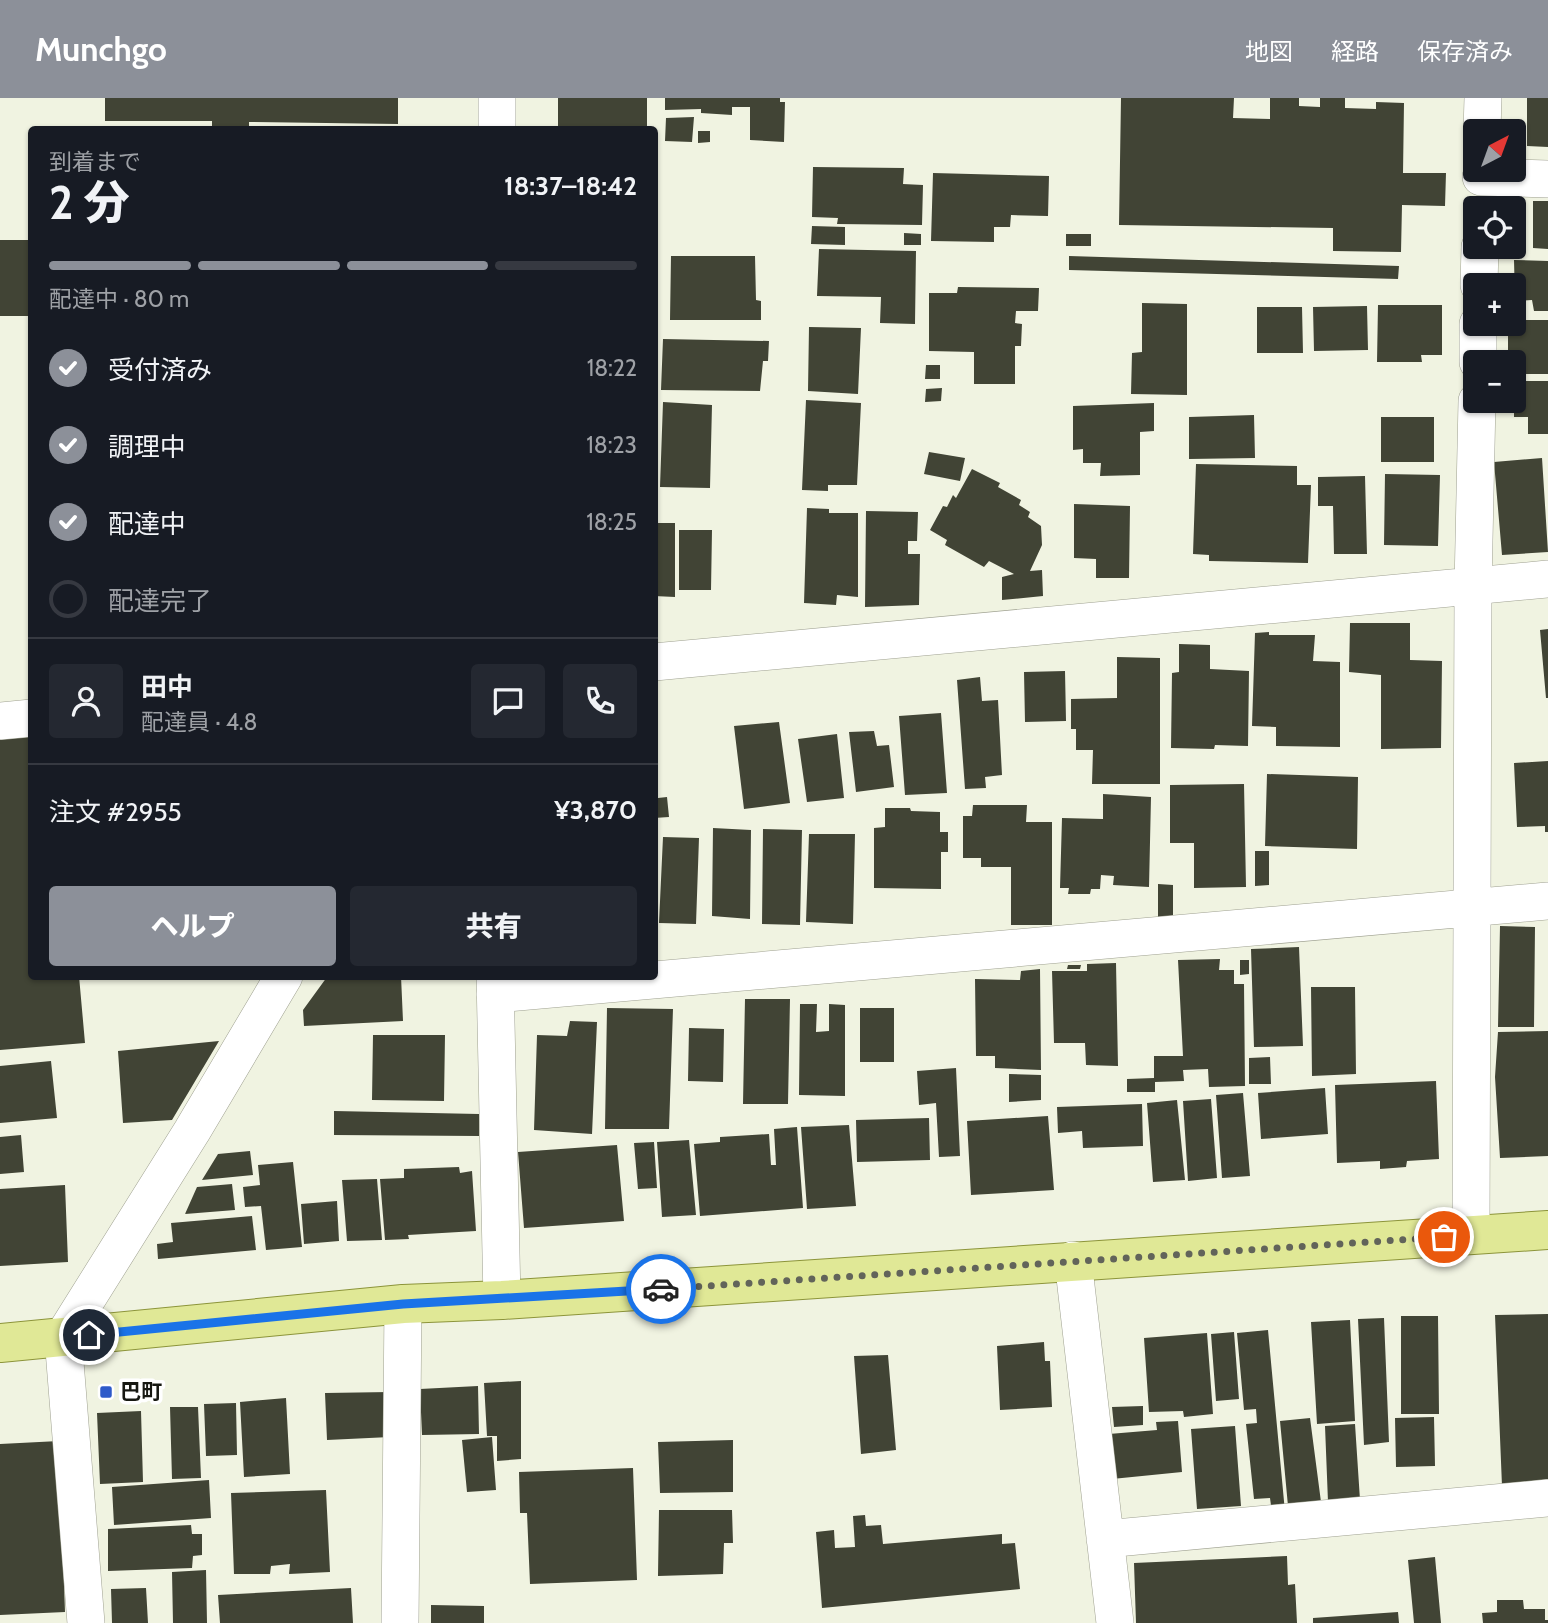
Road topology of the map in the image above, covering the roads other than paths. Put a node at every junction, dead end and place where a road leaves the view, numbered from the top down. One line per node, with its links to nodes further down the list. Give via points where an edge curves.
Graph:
1 (497, 98): 4 (street)
2 (1483, 98): 3 (street)
3 (1482, 119)
4 (497, 126)
5 (1548, 178): 6 (street)
6 (1481, 185)
7 (1477, 413): 9 (street)
8 (1548, 579): 9 (street)
9 (1473, 587): 10 (street); 14 (street)
10 (658, 662)
11 (28, 718): 12 (street)
12 (0, 721)
13 (1548, 901): 14 (street)
14 (1472, 907): 15 (street); 20 (street)
15 (658, 972)
16 (282, 980): 24 (street)
17 (558, 980): 18 (street)
18 (495, 985): 22 (street)
19 (1548, 1230): 20 (main road)
20 (1471, 1235): 21 (main road)
21 (1073, 1260): 22 (main road); 27 (street)
22 (502, 1300): 23 (main road)
23 (403, 1304): 24 (main road); 29 (street)
24 (63, 1337): 25 (main road); 28 (street)
25 (0, 1343)
26 (1548, 1498): 27 (street)
27 (1105, 1539): 30 (street)
28 (86, 1623)
29 (400, 1623)
30 (1115, 1623)

